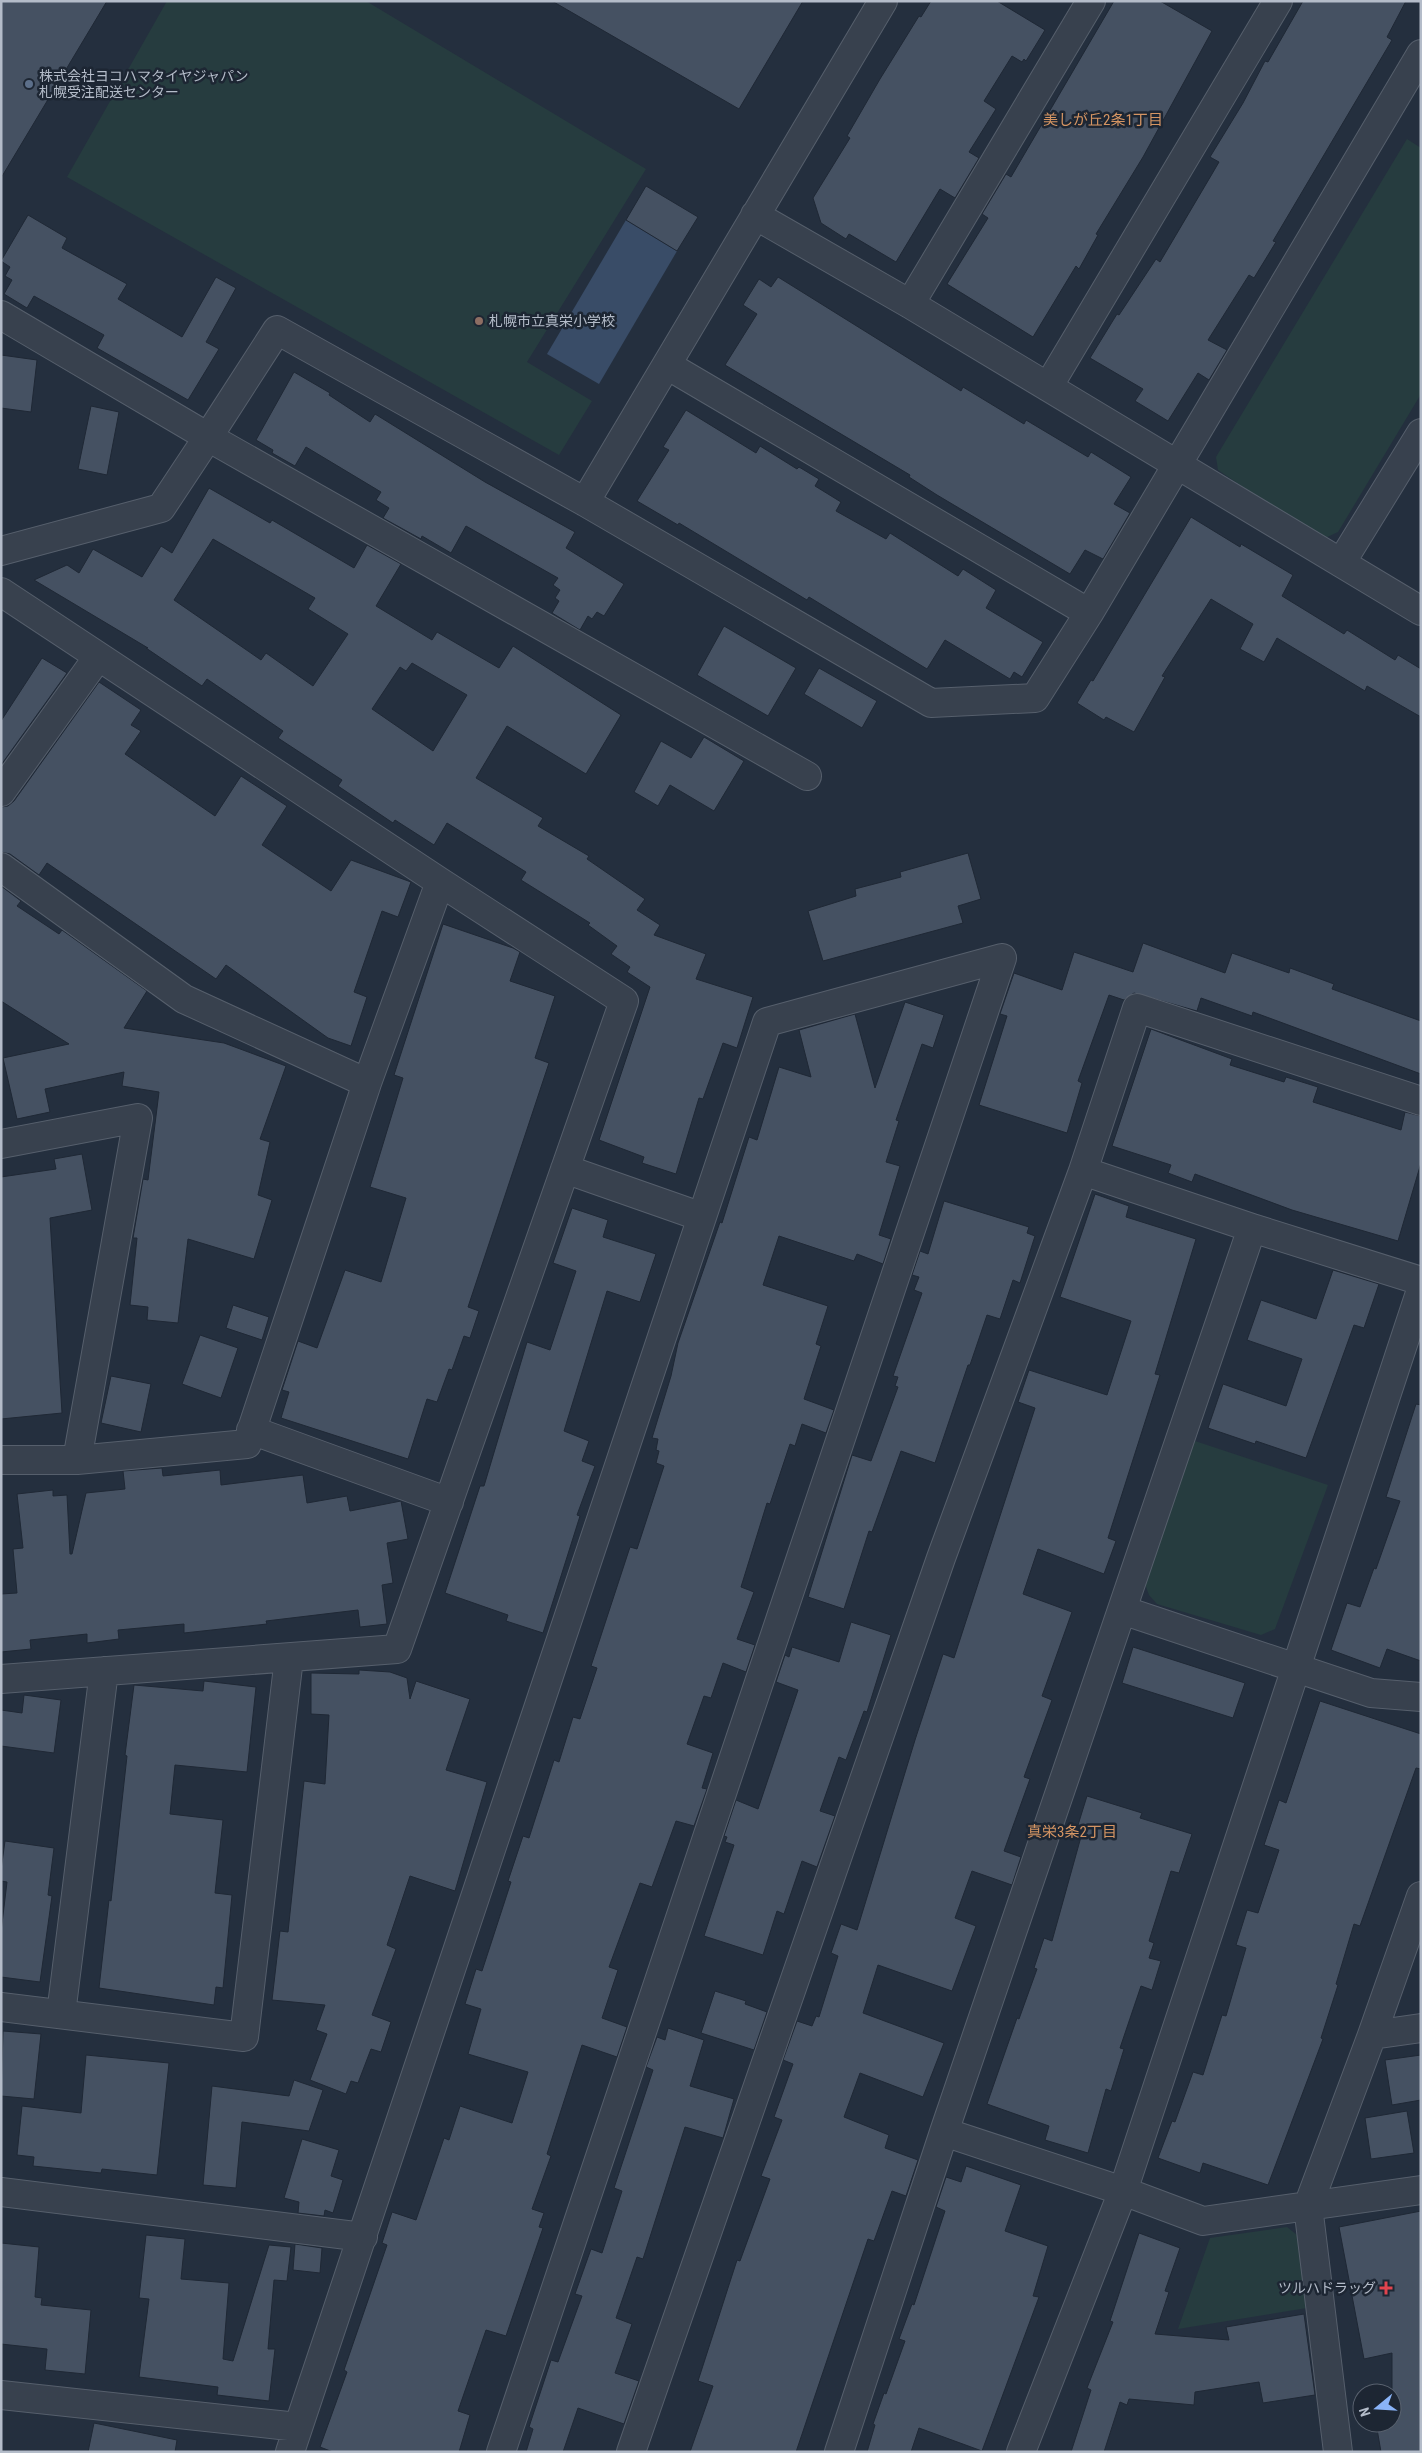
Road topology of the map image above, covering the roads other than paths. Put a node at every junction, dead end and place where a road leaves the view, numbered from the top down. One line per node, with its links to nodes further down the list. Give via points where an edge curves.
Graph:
1 (883, 1): 5 (street)
2 (1091, 1): 6 (street)
3 (1278, 1): 9 (street)
4 (1421, 54): 12 (street)
5 (755, 215): 6 (street); 8 (street)
6 (910, 304): 9 (street)
7 (1, 315): 11 (street)
8 (667, 365): 13 (street); 18 (street)
9 (1048, 386): 12 (street)
10 (1421, 433): 15 (street)
11 (208, 437): 13 (street, via 277,330); 14 (street, via 161,508); 20 (street)
12 (1177, 464): 15 (street); 18 (street)
13 (585, 502): 18 (street, via 931,703 1035,698)
14 (1, 551)
15 (1341, 563): 17 (street)
16 (1, 592): 19 (street)
17 (1421, 611)
18 (1089, 614)
19 (98, 657): 21 (street); 23 (street)
20 (807, 776)
21 (1, 792)
22 (1, 867): 24 (street, via 184,999)
23 (440, 882): 24 (street); 27 (street, via 624,1001)
24 (367, 1083): 33 (street)
25 (1421, 1100): 28 (street, via 1137,1008)
26 (1, 1144): 35 (street, via 138,1118)
27 (565, 1170): 29 (street); 36 (street)
28 (1083, 1172): 30 (street); 57 (street, via 941,1558)
29 (702, 1217): 53 (street); 56 (street, via 767,1022 1002,958)
30 (1252, 1228): 31 (street); 37 (street)
31 (1421, 1281)
32 (1421, 1290): 39 (street)
33 (251, 1430): 35 (street, via 247,1444); 36 (street)
34 (1, 1460): 35 (street)
35 (77, 1460)
36 (449, 1502): 38 (street, via 397,1650)
37 (1122, 1610): 39 (street); 48 (street)
38 (289, 1658): 40 (street); 45 (street, via 244,2037)
39 (1297, 1668): 42 (street, via 1371,1693); 50 (street)
40 (104, 1671): 41 (street); 45 (street)
41 (1, 1679)
42 (1421, 1697)
43 (1421, 1896): 47 (street)
44 (1, 2007): 45 (street)
45 (61, 2014)
46 (1421, 2028): 47 (street)
47 (1372, 2035): 52 (street)
48 (944, 2132): 50 (street); 58 (street)
49 (1421, 2190): 52 (street)
50 (1123, 2191): 52 (street, via 1203,2221); 59 (street)
51 (1, 2192): 53 (street)
52 (1308, 2206): 60 (street)
53 (363, 2237): 55 (street)
54 (1, 2395): 55 (street)
55 (294, 2439)
56 (501, 2452)
57 (631, 2452)
58 (839, 2452)
59 (1021, 2452)
60 (1338, 2452)

